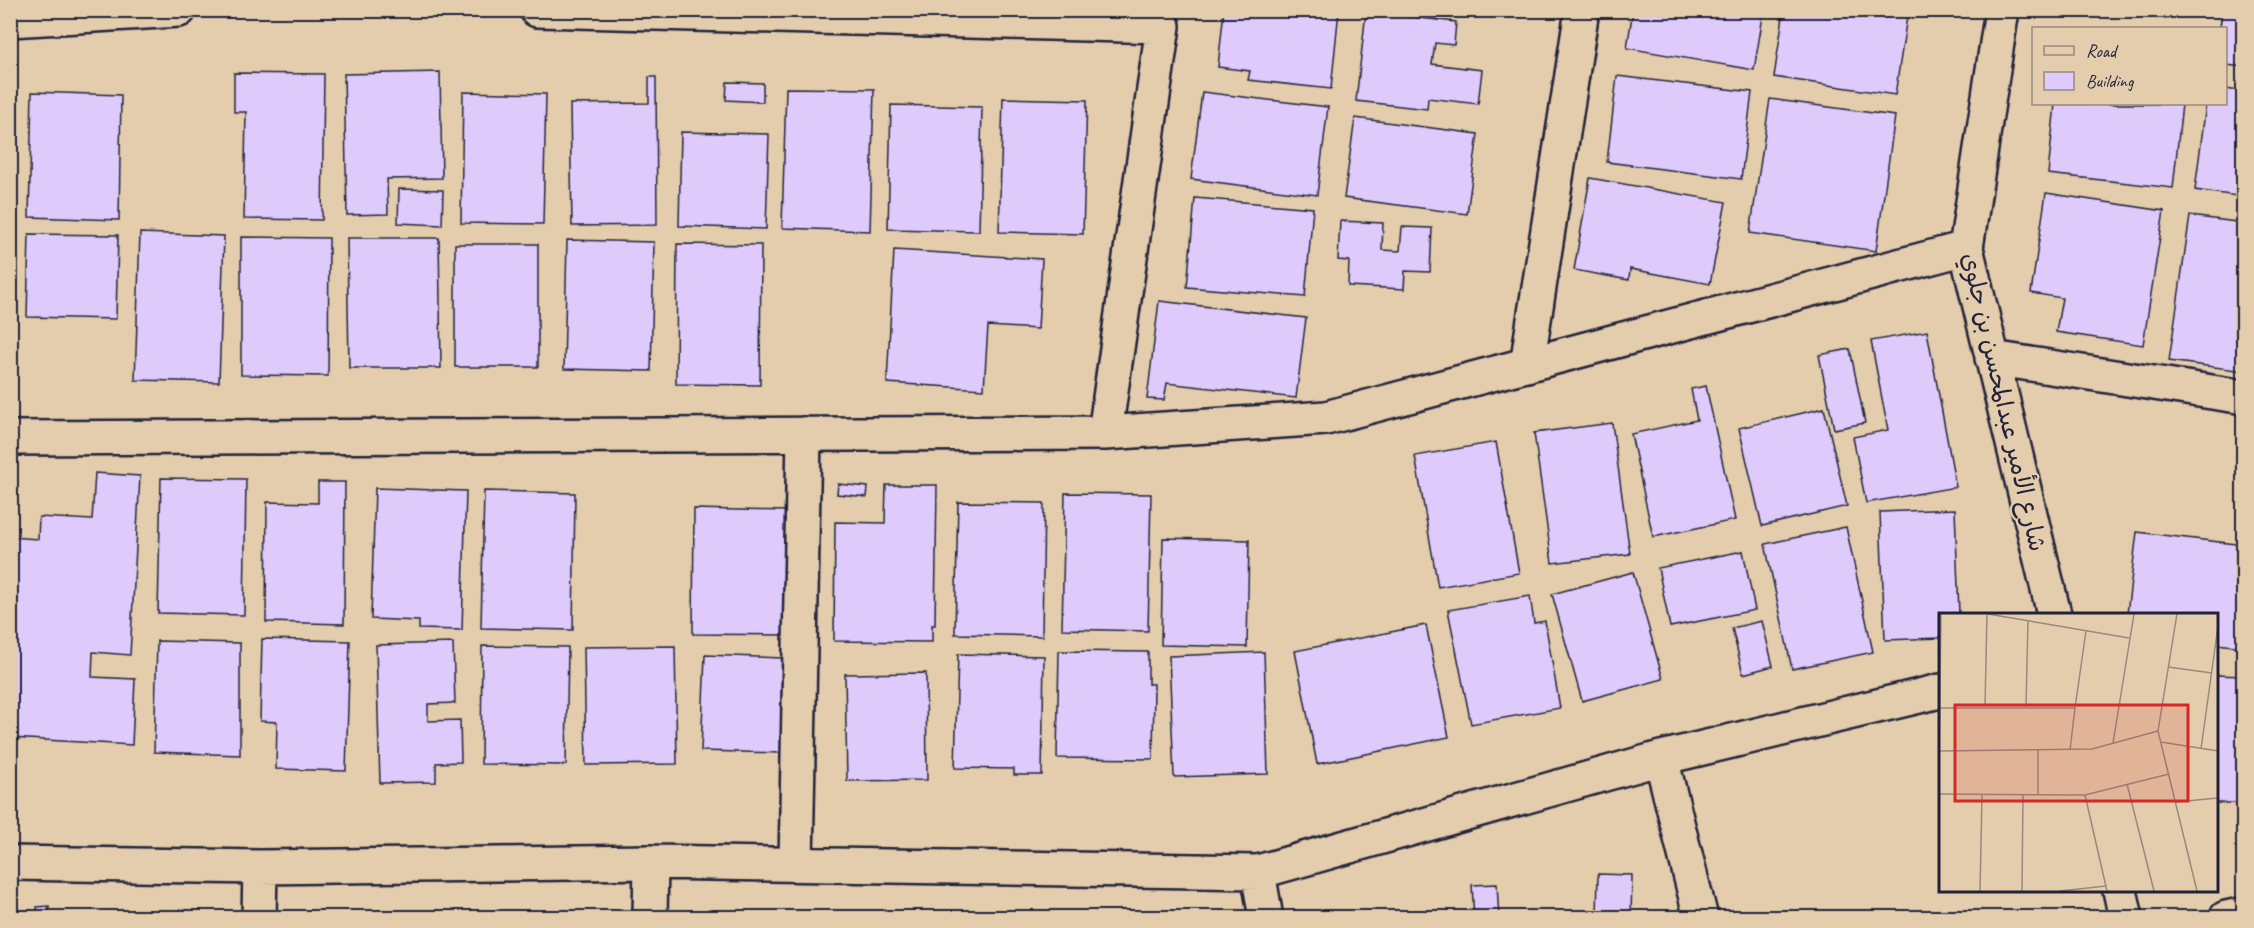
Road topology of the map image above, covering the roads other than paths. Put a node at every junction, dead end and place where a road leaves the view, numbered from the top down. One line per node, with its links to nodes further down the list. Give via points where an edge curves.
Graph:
1 (179, 10): 7 (street)
2 (537, 10): 5 (street)
3 (1582, 10): 10 (street)
4 (2002, 10): 8 (street, شارع الأمير عبدالمحسن بن جلوي)
5 (684, 12): 6 (street)
6 (1164, 18): 12 (street)
7 (10, 20)
8 (1966, 248): 9 (street, شارع الأمير عبدالمحسن بن جلوي); 10 (street)
9 (1992, 358): 11 (street); 15 (street, شارع الأمير عبدالمحسن بن جلوي)
10 (1527, 365): 12 (street, via 1326,418)
11 (2244, 397)
12 (1105, 433): 13 (street)
13 (804, 434): 14 (street); 20 (street)
14 (10, 438)
15 (2054, 613)
16 (1939, 691): 17 (street)
17 (1661, 758): 22 (street); 28 (street)
18 (651, 862): 20 (street); 21 (street); 26 (street)
19 (10, 863): 21 (street)
20 (796, 864): 22 (street)
21 (260, 867): 25 (street)
22 (1258, 872): 27 (street)
23 (2120, 892): 29 (street)
24 (2244, 914): 30 (street)
25 (259, 918)
26 (651, 918)
27 (1266, 918)
28 (1701, 918)
29 (2126, 918)
30 (2226, 918)

